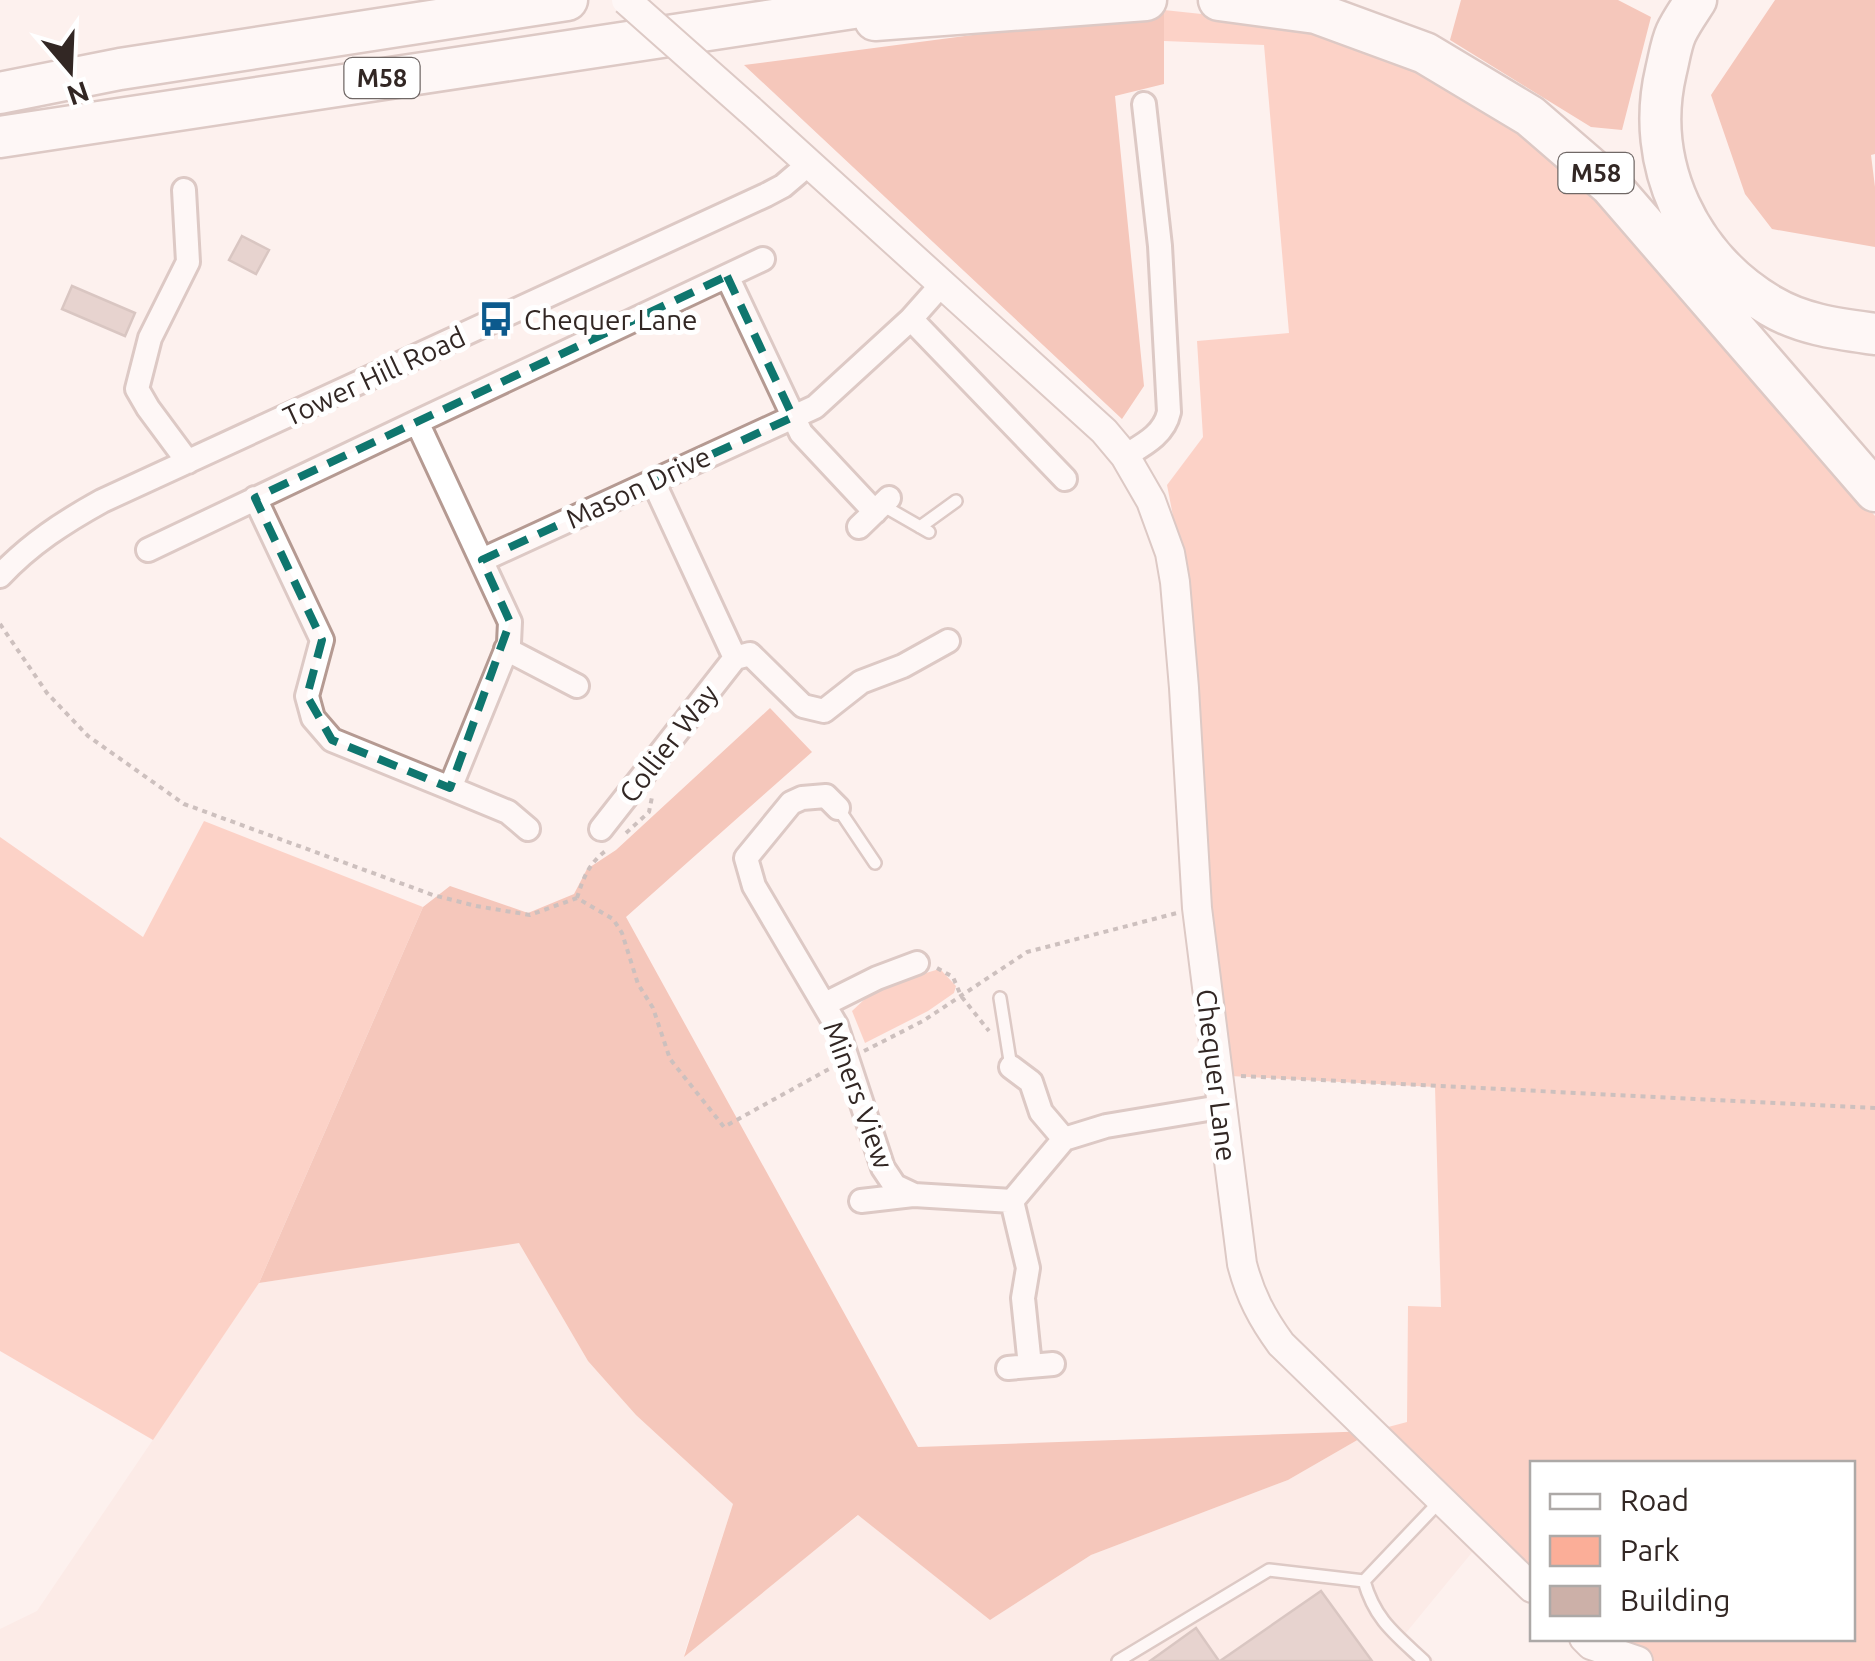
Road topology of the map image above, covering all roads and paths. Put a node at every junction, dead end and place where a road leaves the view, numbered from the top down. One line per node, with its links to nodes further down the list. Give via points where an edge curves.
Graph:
1 (567, 0): 8 (highway, M58, via 120,69)
2 (626, 0): 11 (street, Chequer Lane, bridge)
3 (906, 0): 7 (highway, M58)
4 (1146, 0): 7 (highway, M58, via 910,20)
5 (1219, 0): 24 (highway, M58, via 1316,13 1425,52 1530,116 1610,185)
6 (1696, 0): 17 (highway, via 1675,35 1659,133 1666,174 1687,223 1726,274 1773,308 1824,327)
7 (764, 21): 10 (highway, M58)
8 (0, 94)
9 (1144, 104): 20 (street, via 1169,412 1152,440)
10 (0, 137)
11 (810, 163): 15 (street, Chequer Lane); 21 (street, Tower Hill Road, via 766,195)
12 (184, 190): 21 (street, via 188,262 150,338 137,389)
13 (763, 259): 14 (street)
14 (726, 276): 18 (street); 19 (street)
15 (942, 284): 16 (street, Mason Drive); 20 (street, Chequer Lane)
16 (911, 319): 18 (street, Mason Drive, via 834,393); 22 (street)
17 (1875, 334)
18 (793, 417): 23 (street, Mason Drive); 27 (street, via 812,447)
19 (417, 422): 25 (street); 29 (street)
20 (1124, 456): 41 (street, Chequer Lane, via 1152,502 1170,553)
21 (188, 462): 30 (street, Tower Hill Road, via 66,521)
22 (1065, 479)
23 (652, 481): 29 (street, Mason Drive); 34 (street, Collier Way)
24 (1875, 492)
25 (255, 498): 28 (street); 36 (street, via 322,640 307,696 320,729 332,740)
26 (956, 502): 27 (lane, via 924,529)
27 (876, 510)
28 (148, 550)
29 (482, 560): 33 (street, via 510,622)
30 (0, 576)
31 (0, 624): 46 (path, via 47,693 88,736 184,804 433,895 530,915 577,898 614,920 670,1059 724,1126)
32 (948, 642): 34 (street, Collier Way, via 861,682 824,710 802,706 750,654)
33 (506, 649): 35 (street); 36 (street)
34 (735, 658): 39 (street, Collier Way)
35 (577, 686)
36 (450, 788): 38 (street, via 508,812)
37 (838, 808): 40 (lane); 45 (street, Miners View, via 826,796 802,798 738,849)
38 (528, 829)
39 (600, 829)
40 (875, 863)
41 (1198, 908): 43 (path, via 1027,952); 48 (street, Chequer Lane)
42 (917, 963): 43 (path, via 944,969); 45 (street, Miners View)
43 (960, 996): 46 (path); 47 (path)
44 (1000, 998): 47 (lane)
45 (824, 1004): 46 (street, Miners View)
46 (849, 1059): 52 (street, Miners View, via 883,1168 895,1186)
47 (1010, 1063): 51 (street, via 1031,1082 1041,1112)
48 (1216, 1076): 49 (street, Chequer Lane); 50 (path)
49 (1220, 1108): 51 (street); 56 (street, Chequer Lane, via 1242,1264 1260,1314 1294,1357)
50 (1875, 1108)
51 (1064, 1139): 54 (street)
52 (914, 1195): 53 (street); 54 (street, Miners View)
53 (861, 1201)
54 (1012, 1201): 55 (street, via 1028,1268 1022,1298)
55 (1030, 1366)
56 (1442, 1500): 57 (lane); 58 (street, Chequer Lane)
57 (1364, 1581): 60 (lane, via 1269,1570); 61 (lane, via 1384,1625)
58 (1530, 1586)
59 (1585, 1648): 62 (street)
60 (1118, 1661)
61 (1424, 1661)
62 (1638, 1661)

